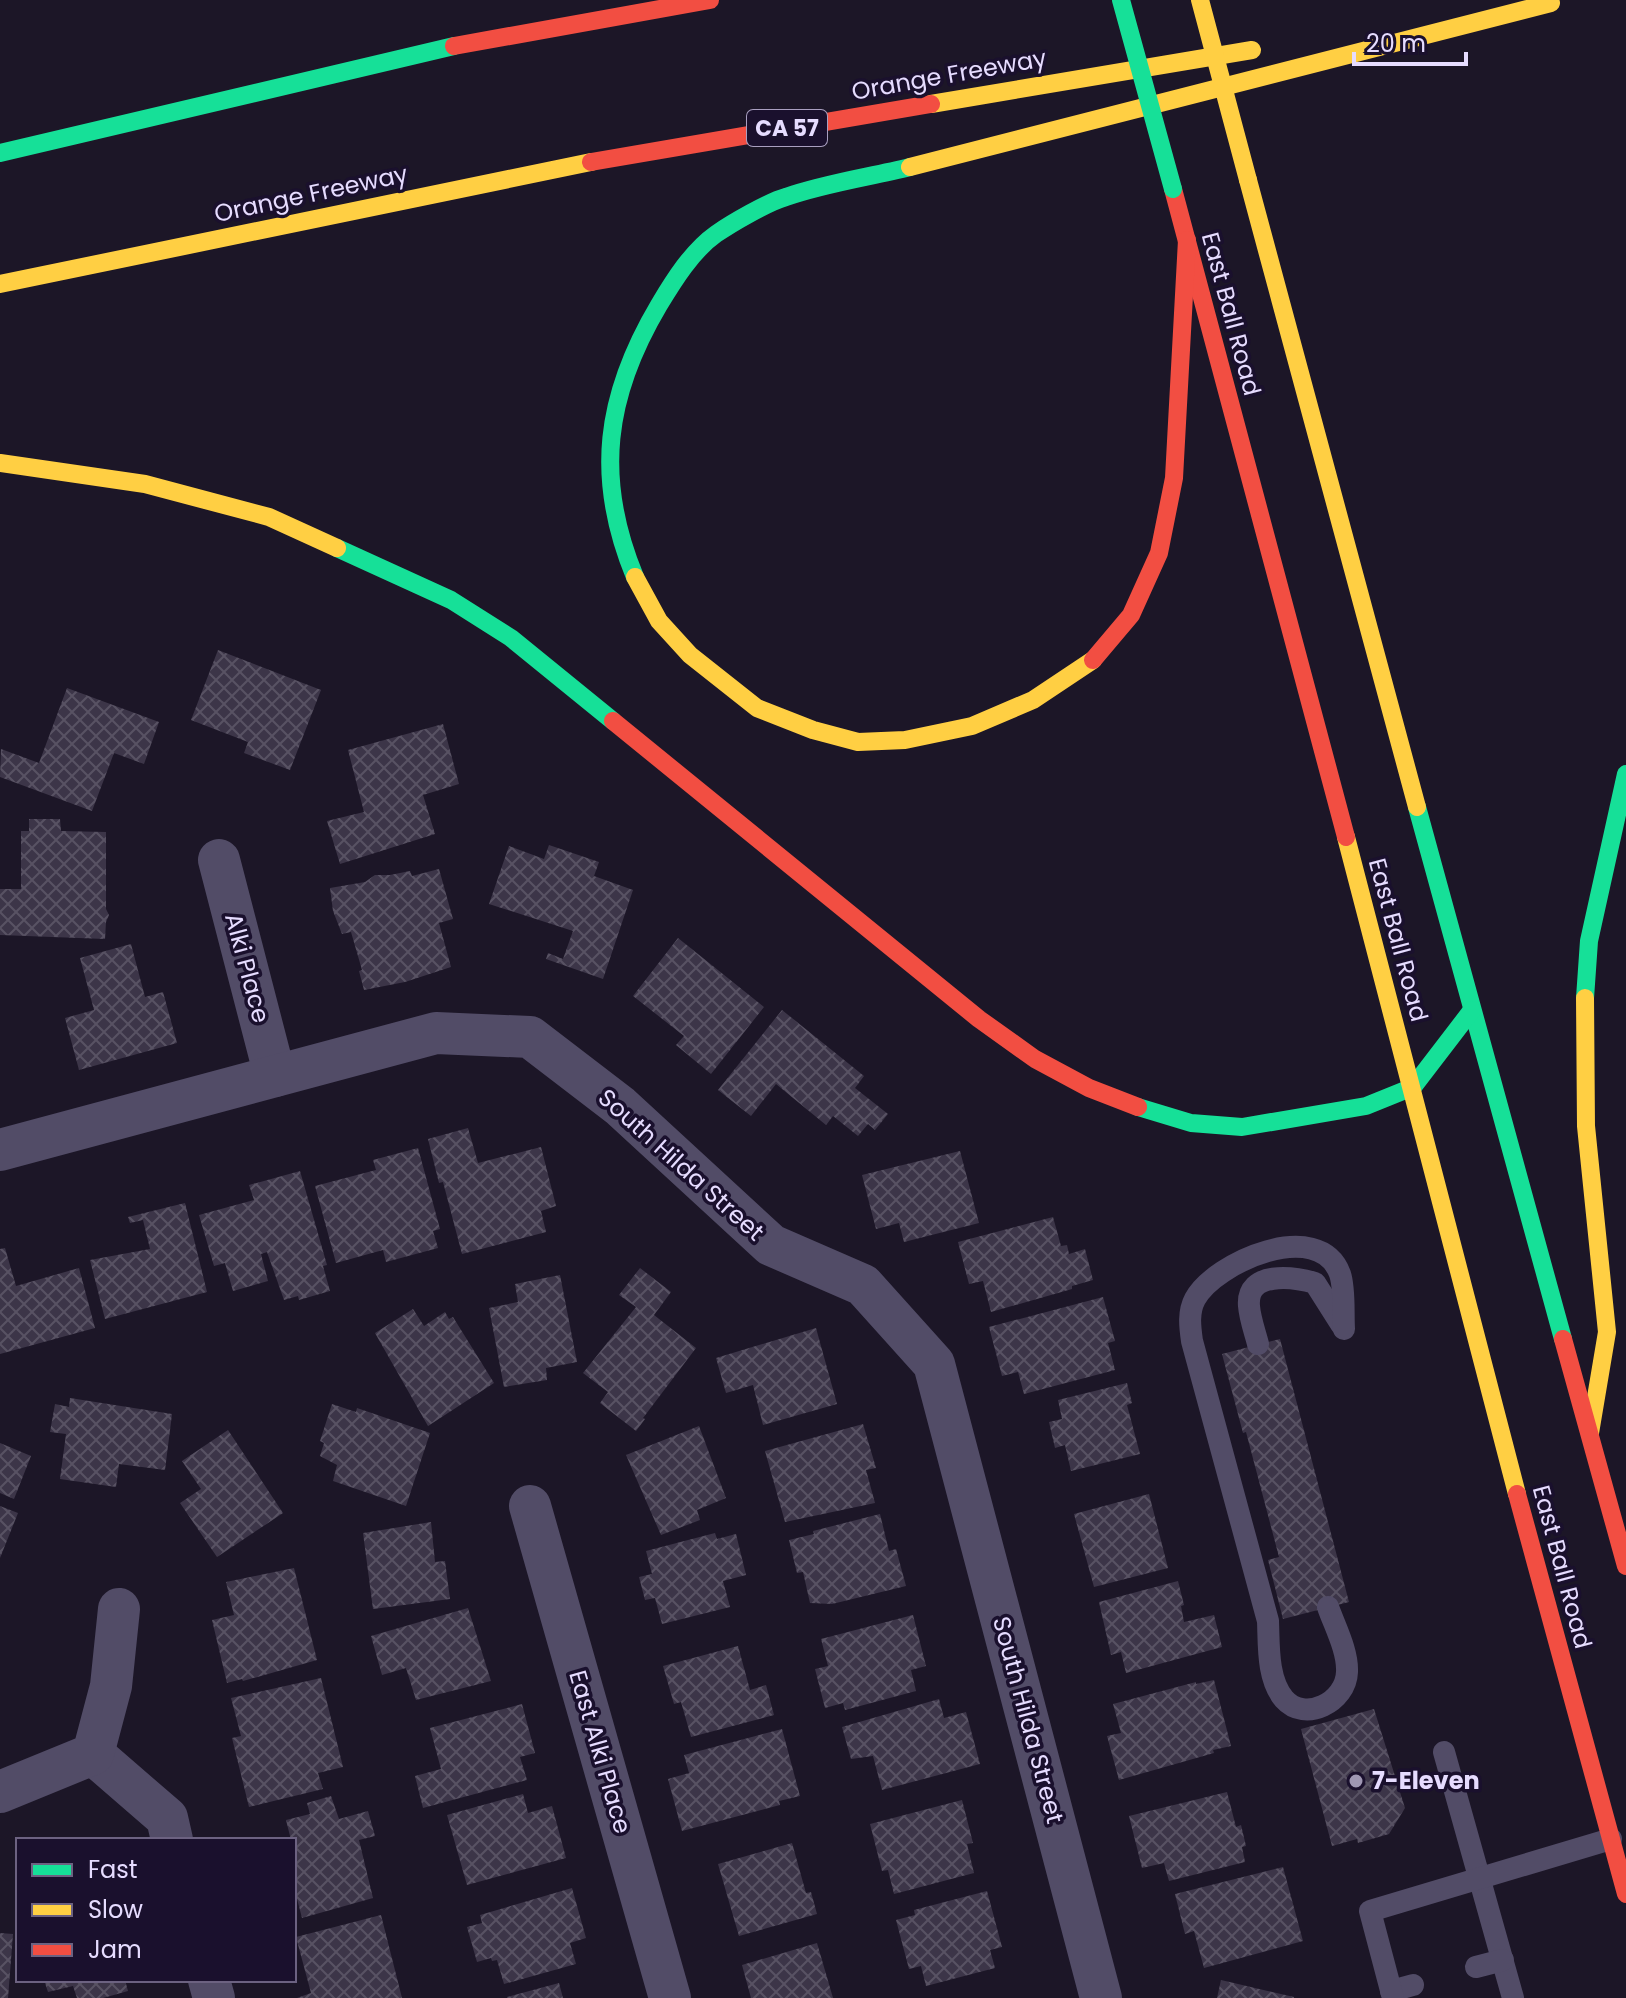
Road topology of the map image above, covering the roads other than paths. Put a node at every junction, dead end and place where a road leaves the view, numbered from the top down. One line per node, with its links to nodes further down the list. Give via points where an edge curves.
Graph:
1 (648, 0): 7 (main road)
2 (710, 0): 7 (main road)
3 (1121, 0): 10 (main road, East Ball Road, bridge)
4 (1200, 0): 15 (main road, bridge)
5 (1558, 2): 6 (main road); 10 (main road, via 784,197 715,235 676,276 629,360 616,400 609,468 616,519 634,575 659,621 690,655 757,708 858,742 905,740 972,726 1033,700 1094,660 1131,615 1159,553 1174,478)
6 (1350, 35)
7 (487, 38): 9 (main road)
8 (1273, 47): 11 (main road, Orange Freeway / CA 57, via 577,164)
9 (0, 153)
10 (1187, 240): 17 (main road, East Ball Road)
11 (0, 284)
12 (0, 463): 17 (main road, via 145,484 269,517 451,600 511,638 979,1019 1035,1059 1089,1088 1191,1123 1242,1127 1366,1106)
13 (1626, 774): 20 (main road, via 1589,941 1584,1014 1586,1126 1607,1332)
14 (219, 860): 16 (street, Alki Place)
15 (1472, 1010): 17 (main road); 20 (main road)
16 (275, 1076): 18 (street, South Hilda Street); 37 (street, South Hilda Street, via 436,1033 530,1037 620,1106 771,1245 863,1285 934,1364)
17 (1413, 1087): 29 (main road, East Ball Road)
18 (0, 1150)
19 (1258, 1344): 23 (lane, via 1249,1296 1273,1278 1315,1283 1344,1329 1340,1274 1330,1258 1312,1247 1248,1258 1206,1284 1193,1301 1189,1321 1268,1621 1270,1662 1282,1697 1292,1706 1306,1710 1331,1702 1347,1675)
20 (1590, 1433): 22 (main road)
21 (530, 1506): 36 (street, East Alki Place)
22 (1626, 1566)
23 (1328, 1607)
24 (119, 1609): 26 (street, via 111,1686)
25 (1444, 1752): 30 (lane)
26 (93, 1754): 27 (street); 28 (street, via 167,1818)
27 (0, 1792)
28 (172, 1838)
29 (1611, 1839): 30 (lane); 31 (main road, East Ball Road)
30 (1481, 1878): 32 (lane); 35 (lane, via 1370,1911)
31 (1626, 1894)
32 (1503, 1960): 33 (lane); 38 (lane)
33 (1476, 1967)
34 (1413, 1985): 35 (lane)
35 (1392, 1995)
36 (670, 1998)
37 (1101, 1998)
38 (1513, 1998)

